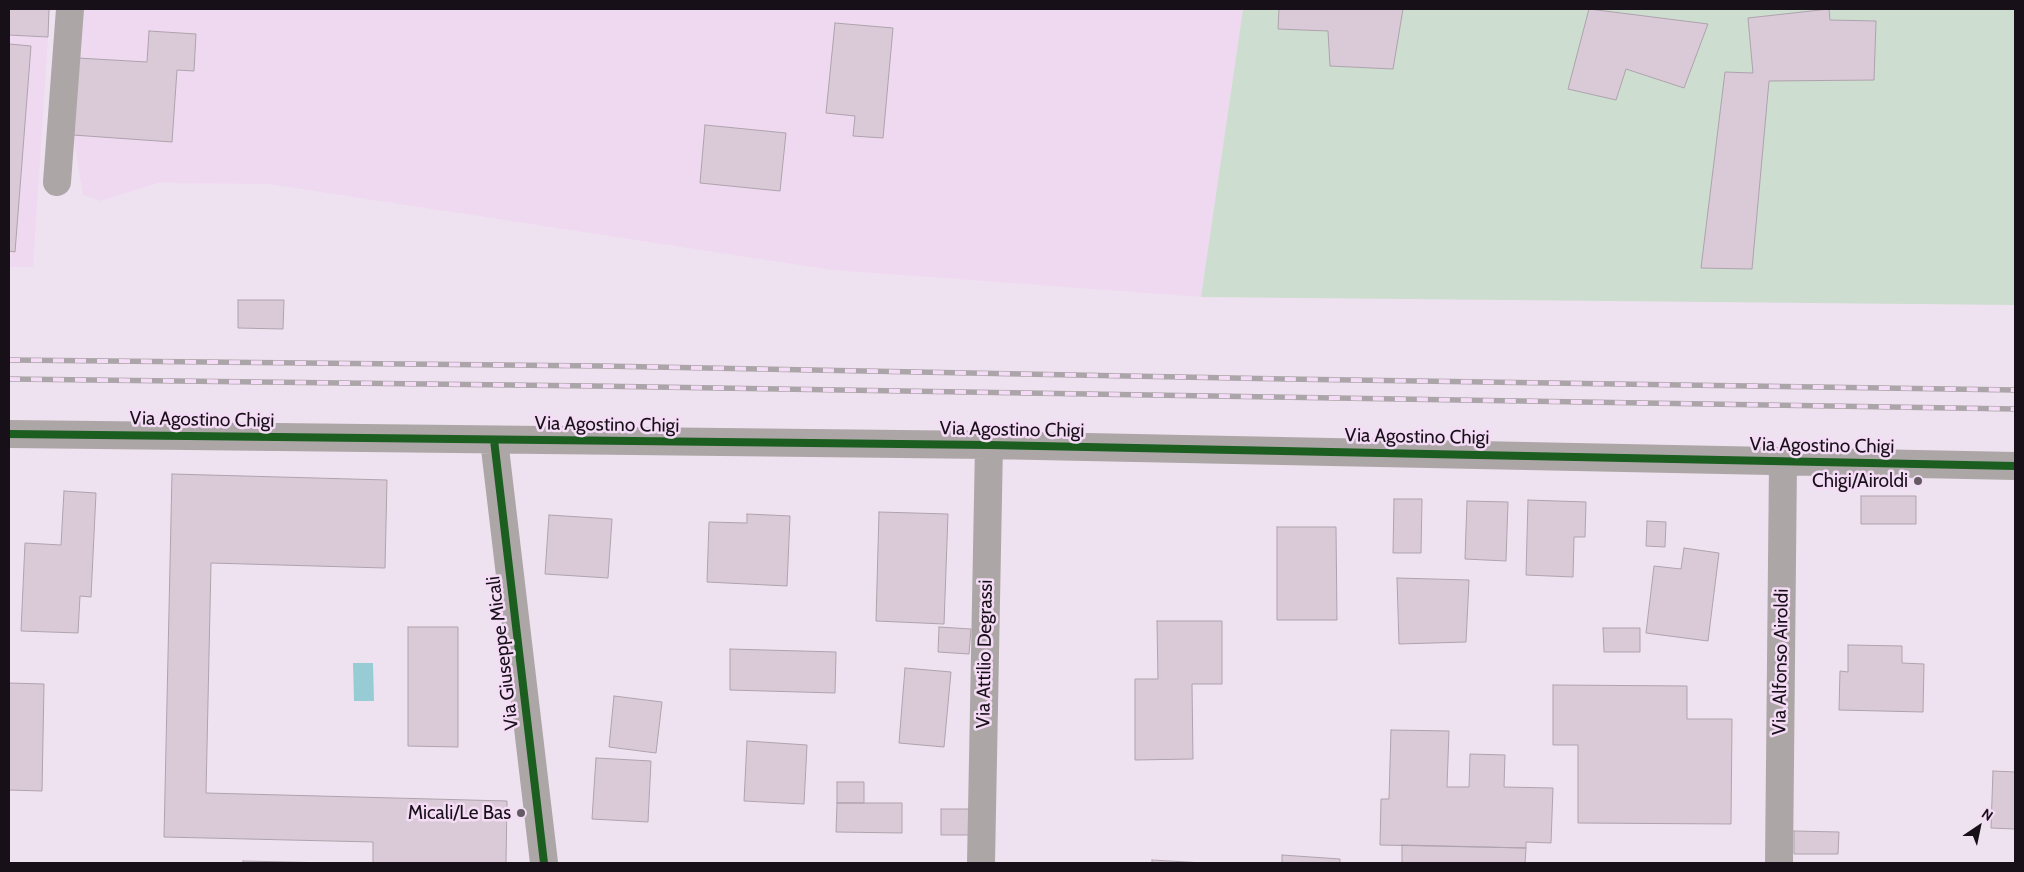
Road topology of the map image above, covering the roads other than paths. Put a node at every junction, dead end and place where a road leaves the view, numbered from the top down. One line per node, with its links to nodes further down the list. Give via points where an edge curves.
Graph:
1 (70, 9): 2 (street)
2 (57, 182)
3 (9, 434): 4 (street, Via Agostino Chigi)
4 (494, 440): 5 (street, Via Agostino Chigi); 8 (street, Via Giuseppe Micali)
5 (989, 445): 6 (street, Via Agostino Chigi); 9 (street, Via Attilio Degrassi)
6 (1783, 461): 7 (street, Via Agostino Chigi); 10 (street, Via Alfonso Airoldi)
7 (2015, 466)
8 (544, 863)
9 (982, 863)
10 (1779, 863)

